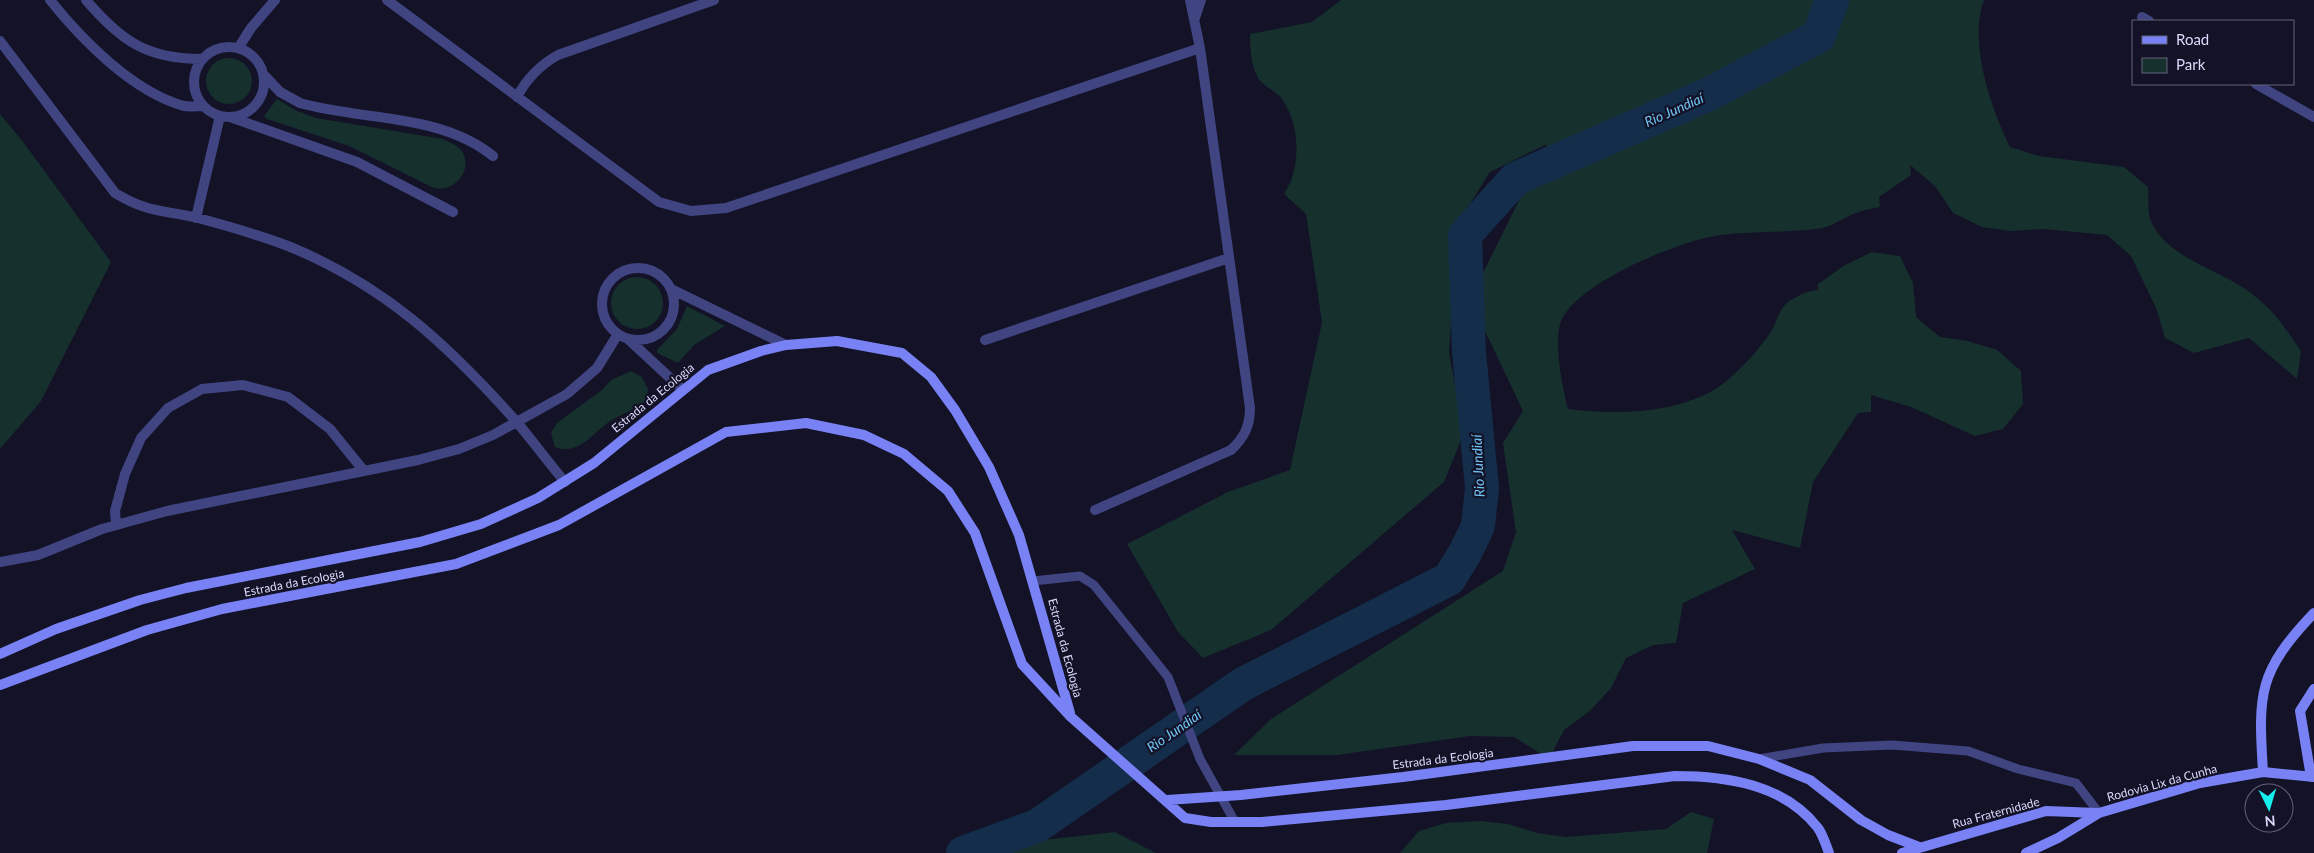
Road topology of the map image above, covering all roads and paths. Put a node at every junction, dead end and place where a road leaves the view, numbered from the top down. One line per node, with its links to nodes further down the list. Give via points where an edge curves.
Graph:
1 (50, 0): 16 (street, via 86,41 136,82 178,104)
2 (86, 0): 12 (street, via 100,16 142,50 165,57)
3 (275, 0): 10 (street, via 250,28)
4 (387, 0): 15 (street)
5 (714, 0): 15 (street, via 558,55 528,78)
6 (1190, 0): 8 (street)
7 (1201, 0): 8 (street)
8 (1195, 19): 11 (street)
9 (0, 41): 21 (street, via 115,193 135,205)
10 (239, 47): 12 (street, via 219,48); 13 (street, via 256,58)
11 (1200, 48): 15 (street, via 726,208 703,211 675,208 658,202); 22 (street)
12 (202, 59): 16 (street, via 194,77 197,97)
13 (265, 76): 17 (street, via 265,86 257,105 249,112); 19 (street, via 280,92 300,103 443,129 479,144)
14 (2258, 85): 18 (street)
15 (517, 97)
16 (203, 106): 17 (street)
17 (225, 117): 20 (street, via 357,162); 21 (street)
18 (2314, 117)
19 (493, 156)
20 (453, 212)
21 (196, 218): 28 (street, via 287,246 373,289 400,307 456,356)
22 (1229, 258): 25 (street); 31 (street, via 1250,408 1245,434 1222,455)
23 (671, 289): 24 (street, via 674,309 665,328 648,338); 24 (street, via 658,274 648,269 628,269 615,277 605,289 602,309 605,319); 26 (street)
24 (623, 336): 27 (street); 28 (street, via 582,382 551,404)
25 (985, 340)
26 (786, 345): 27 (street, Estrada da Ecologia, via 726,362 708,370); 34 (street, Estrada da Ecologia, via 837,341 902,353 932,377 989,467 1019,535)
27 (682, 390): 30 (street, Estrada da Ecologia, via 594,463)
28 (516, 421): 29 (street, via 446,453); 30 (street)
29 (364, 471): 32 (street); 32 (street, via 330,429 288,397 243,385 202,389 168,408 141,438 125,474 115,511)
30 (565, 482): 36 (street, Estrada da Ecologia, via 510,512 451,534 140,600 64,626)
31 (1095, 510)
32 (116, 524): 33 (street, via 38,554)
33 (0, 562)
34 (1033, 581): 39 (street, Estrada da Ecologia); 43 (lane, via 1080,576 1094,585 1168,677 1200,759)
35 (2314, 613): 41 (street, via 2290,638 2265,680 2259,722)
36 (0, 654)
37 (0, 685): 39 (street, Estrada da Ecologia, via 147,630 222,609 456,564 560,525 726,432 806,423 864,435 904,454 948,491 975,533 1022,664)
38 (2314, 689): 42 (street, via 2300,711)
39 (1071, 717): 44 (street)
40 (1759, 759): 43 (street, Estrada da Ecologia, via 1708,746 1633,746 1403,777); 45 (lane, via 1823,748 1892,745 1968,751 2018,769 2076,783); 47 (street, Estrada da Ecologia, via 1810,780 1861,820)
41 (2262, 772): 42 (street, Rodovia Lix da Cunha); 45 (street, Rodovia Lix da Cunha, via 2200,783)
42 (2312, 777)
43 (1220, 796): 44 (street, Estrada da Ecologia); 46 (lane)
44 (1167, 800): 46 (street, via 1185,818)
45 (2099, 813): 47 (street, Rua Fraternidade, via 2046,811); 50 (street, Rodovia Lix da Cunha)
46 (1235, 822): 48 (street, via 1446,805 1675,776 1711,776 1762,787 1795,807 1818,829)
47 (1917, 850): 49 (street, Rua Fraternidade)
48 (1829, 853)
49 (1902, 853)
50 (2026, 853)

